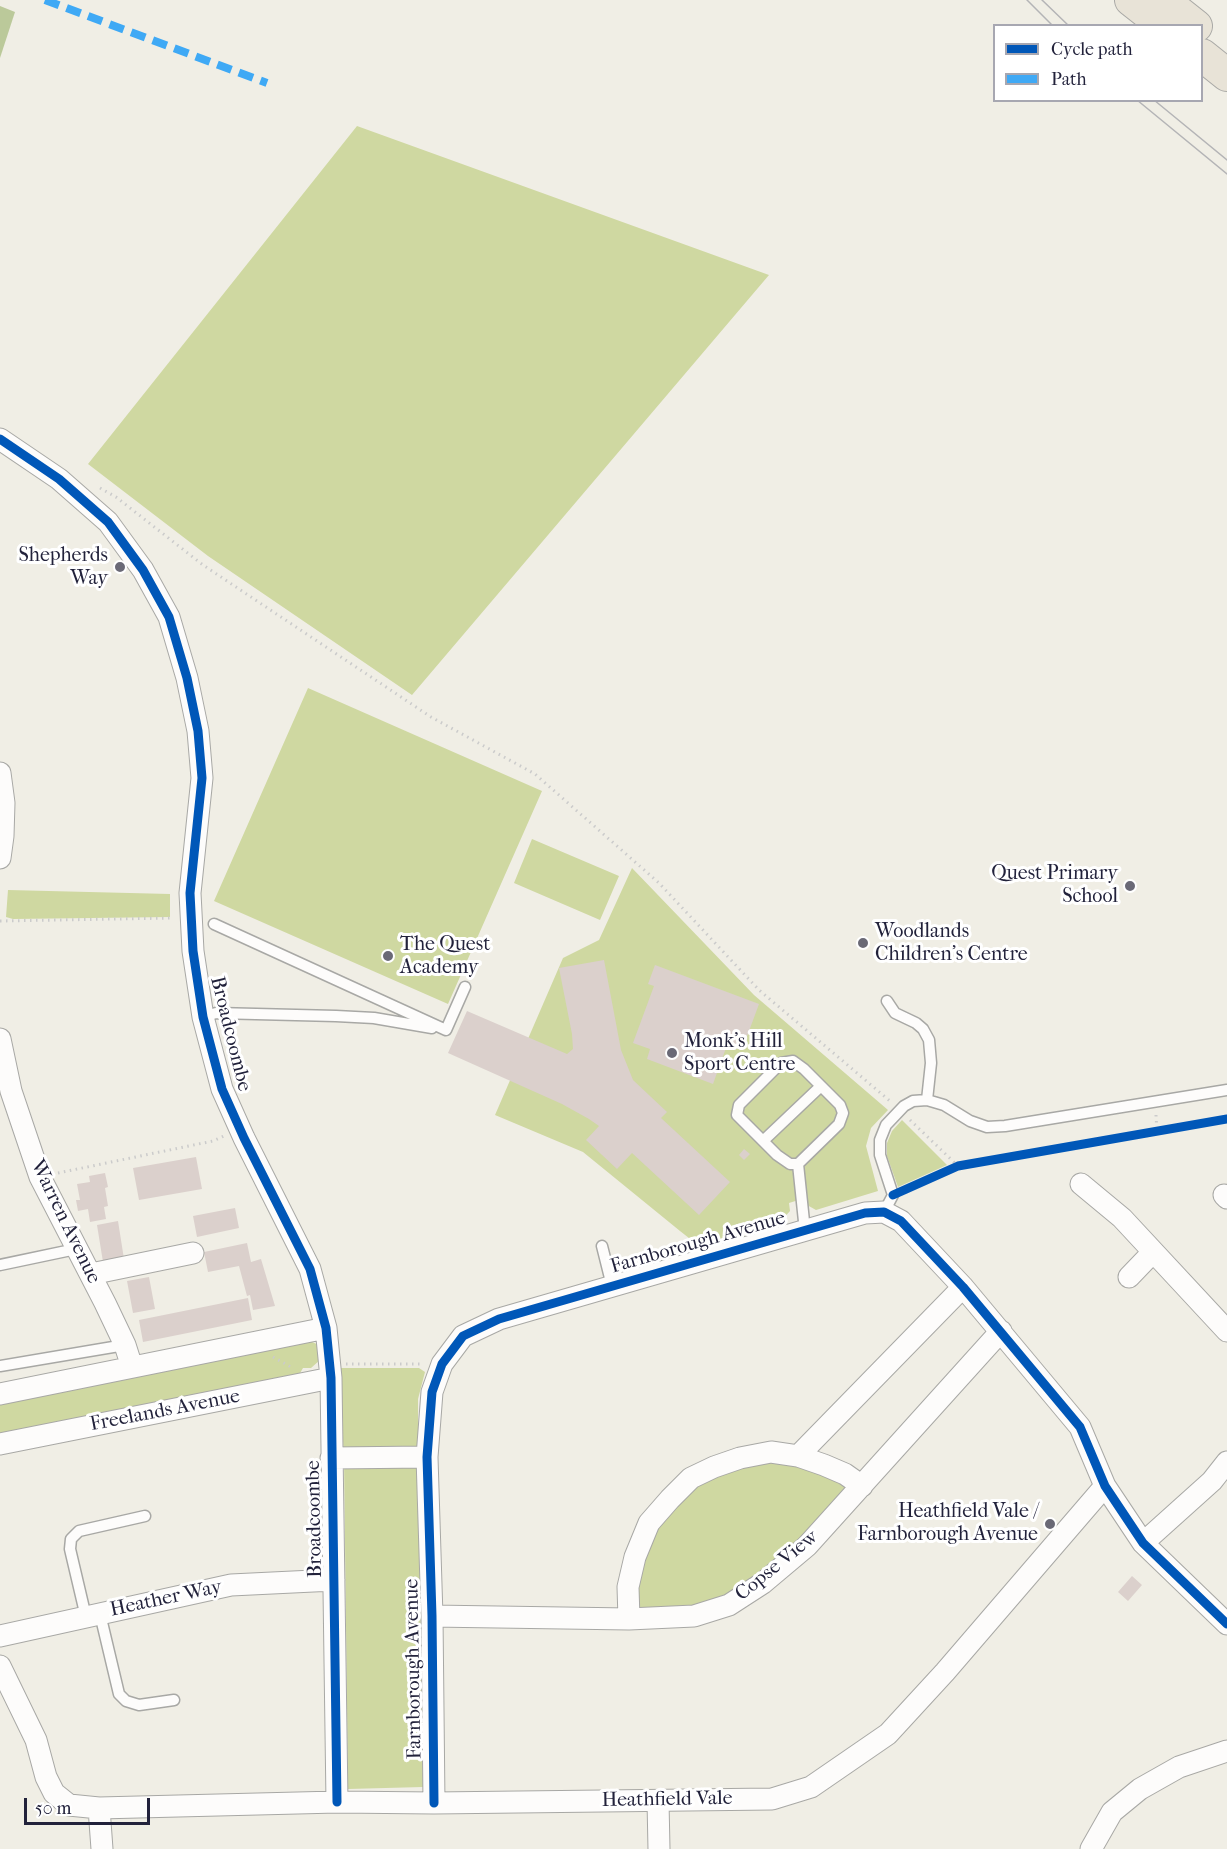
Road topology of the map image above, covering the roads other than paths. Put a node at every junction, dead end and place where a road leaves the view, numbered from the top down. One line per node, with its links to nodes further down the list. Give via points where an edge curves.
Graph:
1 (1131, 0): 3 (main road)
2 (1163, 0): 4 (main road)
3 (1161, 24)
4 (1193, 24)
5 (1203, 31): 6 (main road)
6 (1227, 50)
7 (1203, 56): 8 (main road)
8 (1227, 75)
9 (0, 439): 15 (street, Broadcoombe, via 59,479 108,522 143,570 169,616 198,731 202,778 190,893 193,951)
10 (0, 773): 11 (street, via 4,803)
11 (0, 858)
12 (214, 924): 16 (lane)
13 (465, 987): 16 (lane)
14 (887, 1000): 20 (lane, via 895,1013 916,1023 929,1040 932,1063)
15 (203, 1017): 16 (lane, via 216,1013 374,1018); 35 (street, Broadcoombe, via 222,1089 310,1269)
16 (446, 1030)
17 (0, 1038): 27 (street, Warren Avenue, via 11,1091 40,1177)
18 (821, 1086): 21 (lane); 21 (lane, via 793,1061 781,1064 739,1105 737,1115); 22 (lane, via 843,1113 839,1124)
19 (1227, 1090): 20 (lane, via 987,1127)
20 (927, 1100): 24 (lane, via 913,1101 900,1110 886,1125 880,1140 880,1155 893,1195)
21 (763, 1141): 22 (lane, via 790,1164)
22 (798, 1164): 25 (lane)
23 (1081, 1184): 29 (street, via 1122,1218)
24 (884, 1212): 25 (street, Farnborough Avenue, via 865,1213); 34 (street, via 901,1221)
25 (805, 1230): 33 (street, Farnborough Avenue)
26 (602, 1246): 33 (lane)
27 (76, 1249): 30 (lane); 31 (street, Warren Avenue)
28 (193, 1252): 31 (street)
29 (1154, 1252): 32 (street); 37 (street)
30 (0, 1265)
31 (91, 1274): 38 (street, Warren Avenue)
32 (1129, 1277)
33 (612, 1286): 45 (street, Farnborough Avenue, via 499,1319 463,1336 442,1364 432,1392)
34 (963, 1287): 36 (street); 44 (street)
35 (326, 1328): 40 (street); 41 (street, Broadcoombe)
36 (1001, 1331): 48 (street, Copse View); 49 (street, via 1080,1427)
37 (1227, 1331)
38 (124, 1345): 39 (lane); 40 (street, Warren Avenue)
39 (0, 1366)
40 (132, 1367): 42 (street)
41 (326, 1374): 43 (street, Freelands Avenue); 46 (street, Broadcoombe)
42 (0, 1394)
43 (0, 1444)
44 (798, 1456): 48 (street, via 824,1464); 55 (street, via 771,1452 740,1458 691,1478 649,1523 628,1587)
45 (427, 1457): 46 (street); 54 (street, Farnborough Avenue)
46 (331, 1458): 52 (street, Broadcoombe)
47 (1227, 1462): 51 (street, via 1212,1481)
48 (862, 1486): 55 (street, Copse View, via 807,1546 729,1605 694,1616)
49 (1105, 1486): 51 (street); 61 (street, Heathfield Vale, via 888,1734 811,1787 772,1799)
50 (145, 1516): 53 (lane, via 79,1531 71,1539 70,1549)
51 (1143, 1542): 56 (street)
52 (334, 1580): 53 (street, Heather Way, via 231,1585); 62 (street, Broadcoombe)
53 (93, 1615): 57 (street, Heather Way); 59 (lane, via 119,1694 139,1705)
54 (432, 1616): 55 (street, Copse View); 63 (street, Farnborough Avenue)
55 (629, 1618)
56 (1227, 1624)
57 (0, 1636)
58 (0, 1666): 64 (street, Heathfield Vale, via 36,1740 54,1793 69,1805)
59 (174, 1700)
60 (1227, 1751): 67 (street, via 1179,1767 1140,1789 1112,1812)
61 (658, 1801): 63 (street, Heathfield Vale); 66 (street)
62 (337, 1802): 63 (street, Heathfield Vale); 64 (street, Heathfield Vale)
63 (434, 1803)
64 (99, 1808): 65 (street)
65 (102, 1849)
66 (659, 1849)
67 (1091, 1849)

